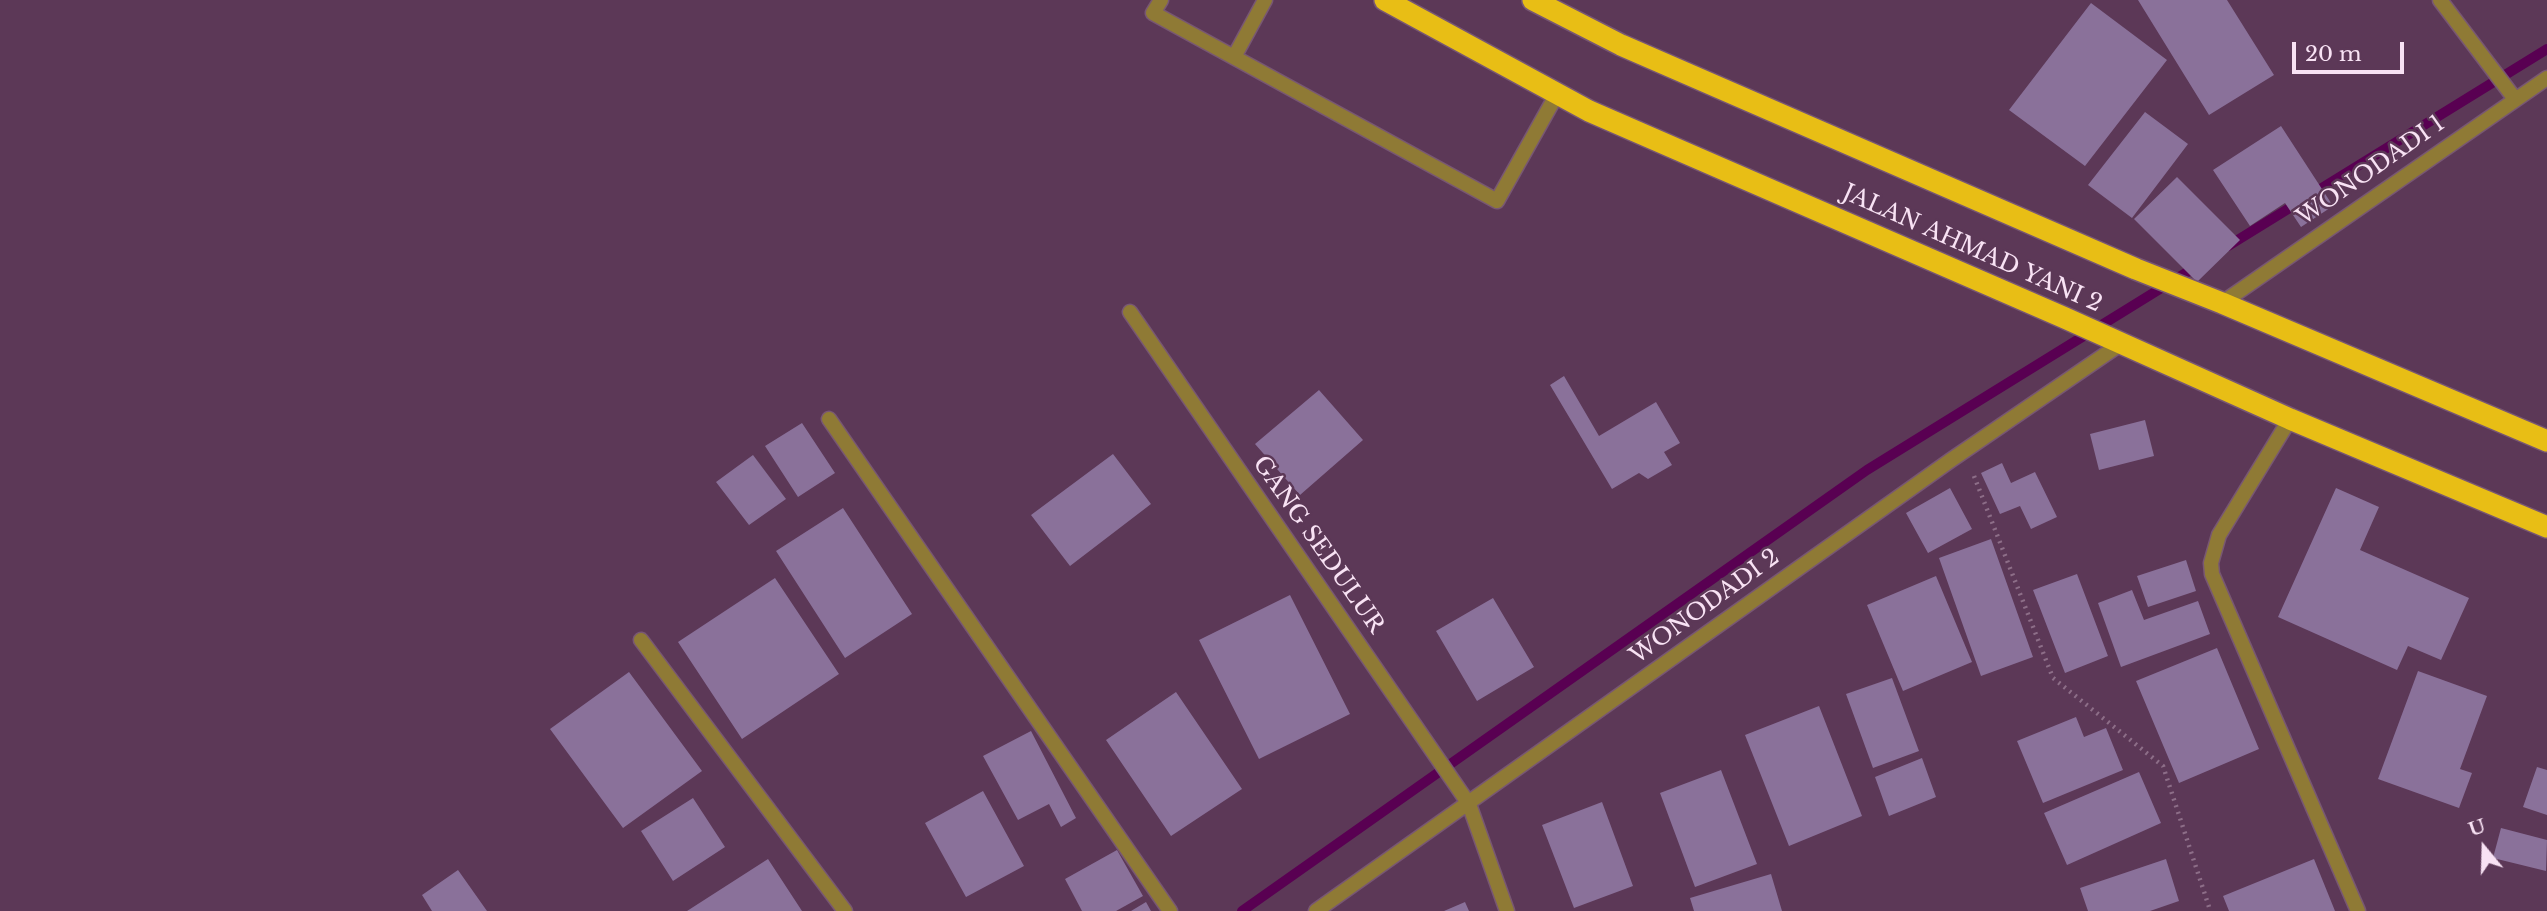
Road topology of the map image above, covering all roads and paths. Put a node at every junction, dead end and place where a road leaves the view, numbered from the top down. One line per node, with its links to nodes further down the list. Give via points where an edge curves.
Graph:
1 (1161, 0): 6 (street, via 1153,13)
2 (1265, 0): 6 (street)
3 (1385, 0): 8 (highway, JALAN AHMAD YANI 2)
4 (1533, 0): 10 (highway, JALAN AHMAD YANI 2, via 1621,46)
5 (2440, 0): 9 (street)
6 (1234, 57): 8 (street, via 1497,201)
7 (2547, 78): 9 (street, WONODADI 1)
8 (1557, 94): 12 (highway, JALAN AHMAD YANI 2)
9 (2515, 99): 10 (street, WONODADI 1)
10 (2222, 303): 15 (highway, JALAN AHMAD YANI 2)
11 (1130, 312): 19 (street, GANG SEDULUR)
12 (2117, 341): 14 (highway, JALAN AHMAD YANI 2); 16 (street, WONODADI 2)
13 (829, 419): 22 (street)
14 (2290, 419): 17 (highway, JALAN AHMAD YANI 2); 25 (street, via 2219,535 2212,574)
15 (2547, 441)
16 (1964, 451): 19 (street, WONODADI 2); 20 (path, via 2053,678 2163,766)
17 (2547, 527)
18 (641, 640): 21 (street)
19 (1469, 804): 23 (street, WONODADI 2); 24 (street, GANG SEDULUR)
20 (2210, 910)
21 (845, 911)
22 (1170, 911)
23 (1316, 911)
24 (1507, 911)
25 (2358, 911)

